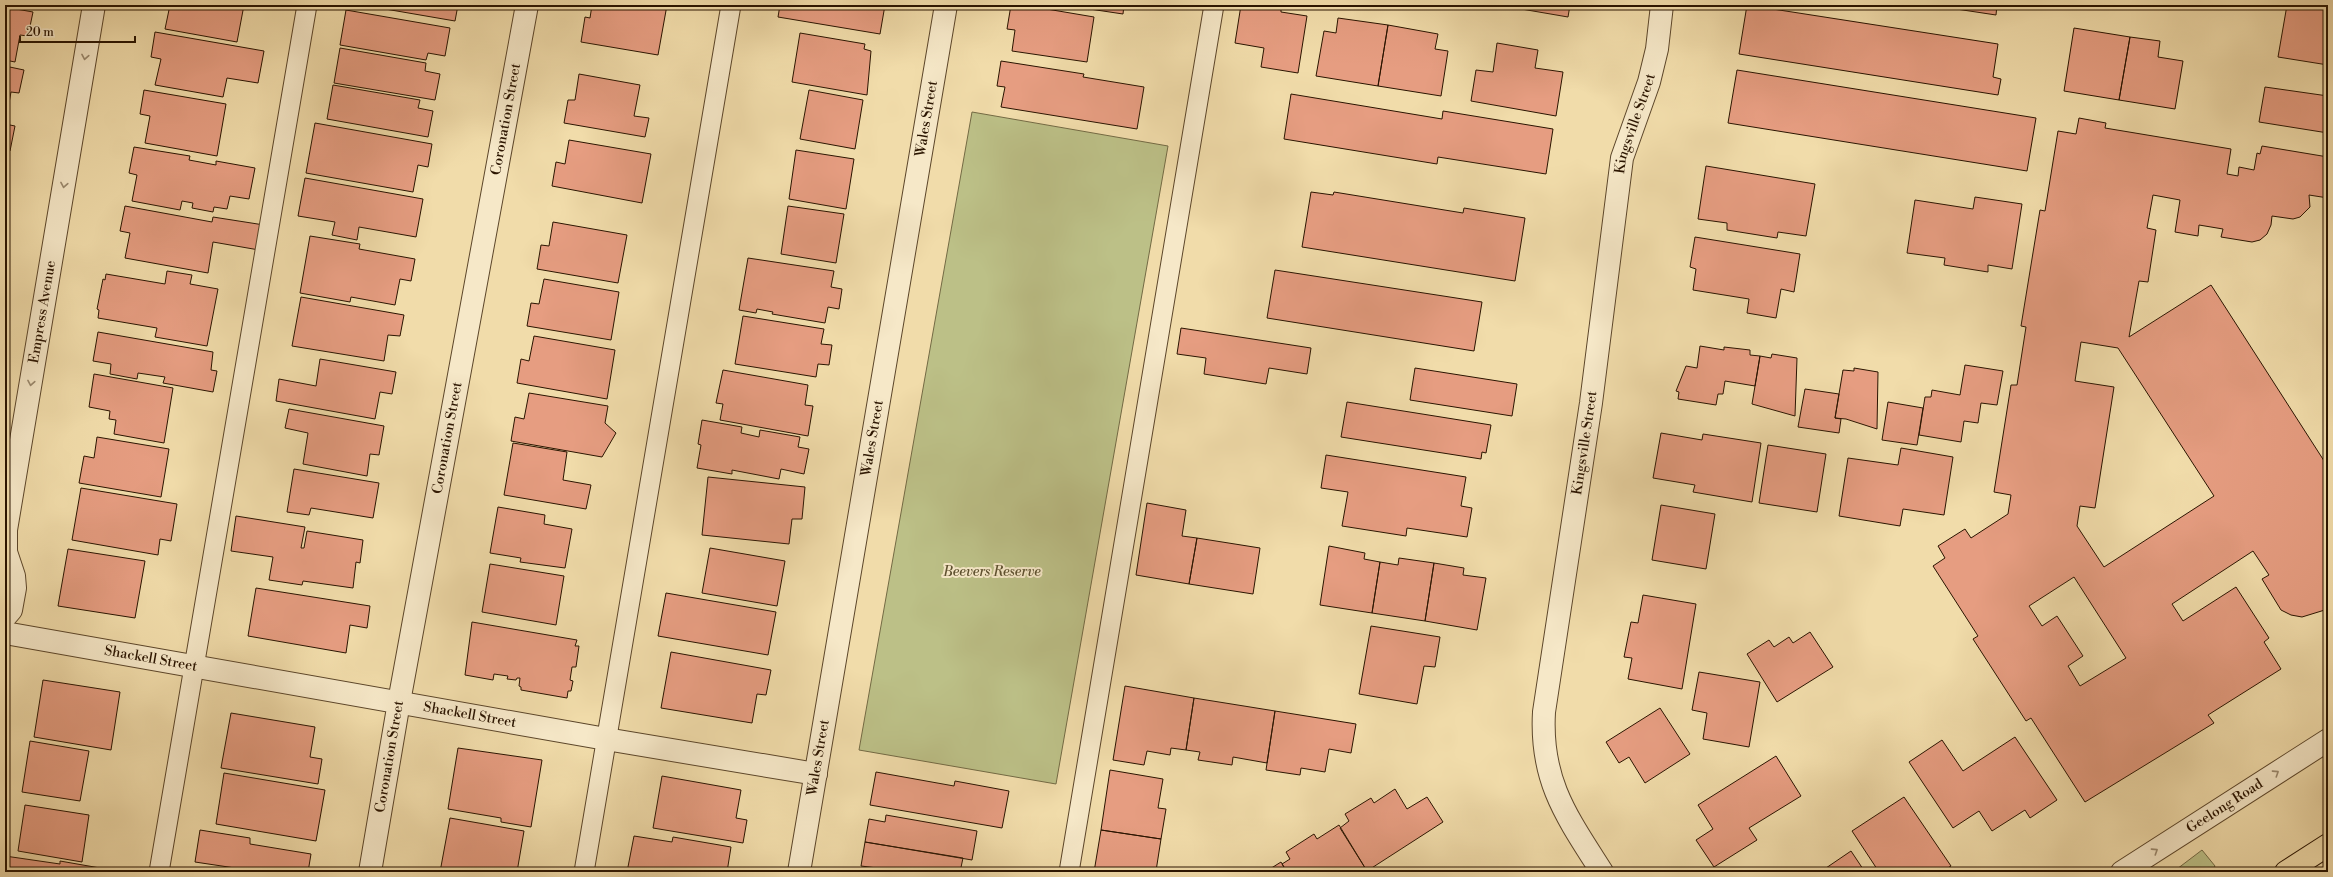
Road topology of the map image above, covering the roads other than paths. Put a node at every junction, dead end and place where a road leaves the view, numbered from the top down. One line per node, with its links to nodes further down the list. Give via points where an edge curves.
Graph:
1 (94, 5): 8 (street, Empress Avenue, one-way to 8, via 6,530 6,552 15,588 11,610)
2 (308, 5): 10 (lane)
3 (527, 5): 11 (street, Coronation Street)
4 (731, 5): 12 (lane)
5 (946, 5): 14 (street, Wales Street)
6 (1214, 5): 20 (lane)
7 (1662, 5): 21 (street, Kingsville Street, via 1659,38 1649,82 1622,158 1590,403 1544,717 1545,752 1551,781 1566,814)
8 (5, 617)
9 (5, 633): 10 (street, Shackell Street)
10 (193, 666): 11 (street, Shackell Street); 16 (lane)
11 (399, 702): 12 (street, Shackell Street); 17 (street, Coronation Street)
12 (606, 739): 14 (street, Shackell Street); 18 (lane)
13 (2328, 740): 22 (street, Geelong Road, one-way to 13)
14 (816, 774): 19 (street, Wales Street)
15 (2328, 846): 23 (highway)
16 (159, 872)
17 (370, 872)
18 (584, 872)
19 (799, 872)
20 (1068, 872)
21 (1602, 872)
22 (2122, 872)
23 (2286, 872)

